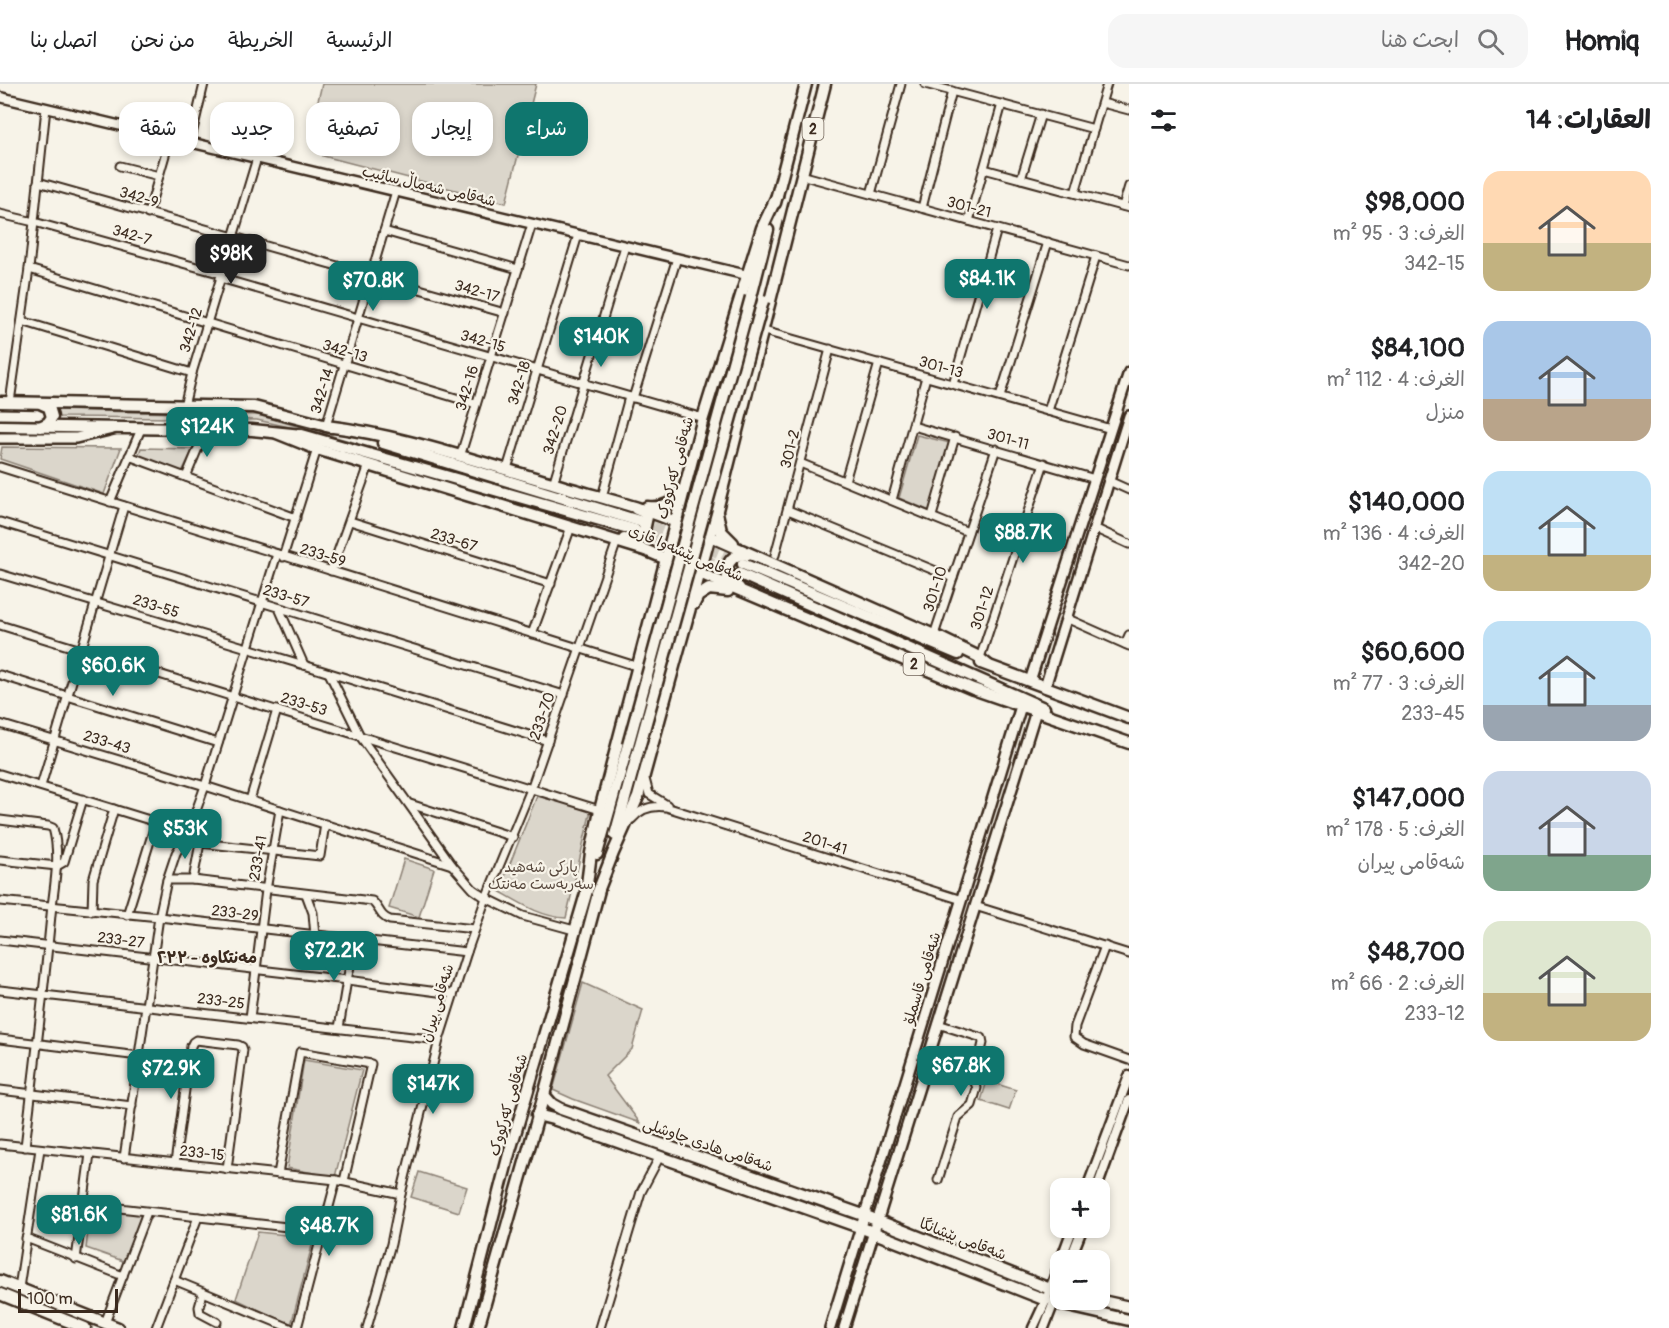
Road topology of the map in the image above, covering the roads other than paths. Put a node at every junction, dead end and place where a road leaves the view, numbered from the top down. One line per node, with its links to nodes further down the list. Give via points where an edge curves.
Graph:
1 (204, 84): 12 (street)
2 (806, 84): 30 (main road, شەقامی کەرکووک / 2)
3 (825, 84): 22 (main road, شەقامی کەرکووک / 2)
4 (901, 84): 29 (street)
5 (925, 84): 7 (street)
6 (1107, 84): 9 (street)
7 (952, 91): 10 (street); 33 (street)
8 (0, 97): 11 (street, شەقامی شەماڵ سائیب)
9 (1102, 102): 13 (street); 16 (street)
10 (1002, 105): 14 (street); 21 (street)
11 (46, 108): 15 (street, شەقامی شەماڵ سائیب); 25 (street)
12 (198, 109)
13 (1129, 110)
14 (1041, 114): 16 (street); 24 (street)
15 (119, 126)
16 (1094, 129): 28 (street)
17 (198, 145): 19 (street, شەقامی شەماڵ سائیب)
18 (165, 156): 23 (street)
19 (256, 158): 27 (street, شەقامی شەماڵ سائیب); 42 (street, 342-12)
20 (120, 166): 23 (street)
21 (984, 169): 24 (street); 36 (street)
22 (801, 175): 29 (street, 301-21); 31 (main road, شەقامی کەرکووک / 2)
23 (159, 176): 35 (street)
24 (1021, 179): 28 (street)
25 (38, 182): 35 (street, 342-9); 37 (street)
26 (1129, 186): 32 (street)
27 (396, 191): 38 (street, شەقامی شەماڵ سائیب); 40 (street, 342-14)
28 (1075, 193): 32 (street)
29 (871, 194): 33 (street, 301-21)
30 (777, 196): 51 (main road, شەقامی کەرکووک / 2); 206 (main road, شەقامی کەرکووک, bridge, via 628,745)
31 (792, 207): 57 (main road, شەقامی کەرکووک / 2); 206 (main road, شەقامی کەرکووک, bridge, via 639,748)
32 (1126, 207)
33 (922, 208): 36 (street, 301-21)
34 (0, 214): 37 (street, 342-7)
35 (148, 214): 42 (street, 342-9)
36 (969, 221): 39 (street, 301-21)
37 (34, 222): 48 (street); 52 (street, 342-7)
38 (532, 224): 41 (street, شەقامی شەماڵ سائیب); 49 (street, 342-16)
39 (997, 229): 43 (street, 301-21); 67 (street)
40 (384, 231): 49 (street); 50 (street, 342-14)
41 (578, 235): 44 (street, شەقامی شەماڵ سائیب); 62 (street, 342-18)
42 (233, 236): 50 (street, 342-17); 52 (street, 342-12)
43 (1048, 242): 45 (street, 301-21); 69 (street)
44 (625, 246): 46 (street, شەقامی شەماڵ سائیب); 66 (street, 342-20)
45 (1096, 256): 47 (street, 301-21); 74 (street)
46 (677, 258): 51 (street, شەقامی شەماڵ سائیب); 68 (street)
47 (1129, 265)
48 (29, 269): 55 (street); 56 (street, 342-13)
49 (518, 269): 53 (street, 342-16)
50 (371, 274): 53 (street, 342-17); 54 (street, 342-14)
51 (747, 275): 76 (main road, شەقامی کەرکووک / 2)
52 (221, 276): 54 (street, 342-15); 56 (street, 342-12)
53 (505, 313): 59 (street, 342-16)
54 (358, 318): 59 (street, 342-15); 61 (street, 342-14)
55 (22, 321): 64 (street); 70 (street)
56 (207, 324): 61 (street, 342-13); 64 (street, 342-12)
57 (764, 331): 58 (street, 301-13); 99 (main road, شەقامی کەرکووک / 2)
58 (830, 349): 60 (street, 301-13); 93 (street, 301-2)
59 (491, 357): 62 (street, 342-15); 72 (street, 342-16)
60 (879, 363): 65 (street, 301-13); 102 (street)
61 (344, 365): 72 (street, 342-13); 78 (street, 342-14)
62 (537, 370): 66 (street, 342-15); 98 (street, 342-18)
63 (1129, 372): 84 (main road)
64 (192, 373): 73 (street, 342-12)
65 (926, 377): 67 (street, 301-13); 79 (street)
66 (584, 384): 68 (street, 342-15); 105 (street, 342-20)
67 (953, 384): 69 (street, 301-13)
68 (631, 397): 76 (street, 342-15); 107 (street)
69 (1000, 398): 74 (street, 301-13)
70 (5, 402): 71 (main road, شەقامی پێشەوا قازی)
71 (38, 403): 73 (main road, شەقامی پێشەوا قازی); 80 (main road, via 49,407 52,413 48,423)
72 (476, 404): 92 (street, 342-16)
73 (184, 406): 78 (main road, شەقامی پێشەوا قازی, via 254,407)
74 (1048, 411): 84 (street, 301-13)
75 (1129, 416): 86 (main road)
76 (703, 418): 97 (main road, شەقامی کەرکووک / 2)
77 (0, 426): 80 (main road, شەقامی پێشەوا قازی)
78 (326, 426): 85 (main road, شەقامی پێشەوا قازی, via 637,525 302,435); 92 (main road, شەقامی پێشەوا قازی, via 361,430)
79 (913, 426): 87 (street, 301-11); 108 (street)
80 (39, 427): 81 (main road, شەقامی پێشەوا قازی)
81 (117, 428): 82 (main road, شەقامی پێشەوا قازی); 88 (main road, via 76,438)
82 (141, 429): 83 (main road, شەقامی پێشەوا قازی); 91 (street)
83 (206, 429): 85 (main road, شەقامی پێشەوا قازی); 100 (street)
84 (1111, 429): 101 (main road)
85 (277, 433): 89 (main road, شەقامی پێشەوا قازی)
86 (1126, 436): 103 (main road)
87 (955, 437): 90 (street, 301-11); 115 (street)
88 (0, 438)
89 (317, 449): 95 (main road, شەقامی پێشەوا قازی); 116 (street)
90 (996, 449): 94 (street, 301-11); 122 (street, 301-10)
91 (129, 456): 100 (street); 109 (street)
92 (460, 457): 98 (main road, شەقامی پێشەوا قازی)
93 (800, 463): 102 (street); 114 (street, 301-2)
94 (1044, 463): 101 (street, 301-11); 157 (street, 301-12)
95 (369, 465): 117 (street); 120 (main road, شەقامی پێشەوا قازی)
96 (0, 467): 109 (street, 233-59)
97 (691, 468): 99 (main road, via 692,487 702,495 718,491); 104 (main road, شەقامی کەرکووک / 2)
98 (507, 470): 105 (main road, شەقامی پێشەوا قازی)
99 (726, 475): 113 (main road, شەقامی کەرکووک / 2)
100 (186, 477): 116 (street)
101 (1095, 478): 154 (main road)
102 (845, 481): 108 (street)
103 (1109, 481): 106 (street); 121 (main road)
104 (687, 483): 111 (main road, via 676,499 663,507); 119 (main road, شەقامی کەرکووک / 2)
105 (553, 484): 107 (main road, شەقامی پێشەوا قازی)
106 (1129, 490)
107 (602, 497): 110 (main road, شەقامی پێشەوا قازی)
108 (892, 500): 115 (street)
109 (110, 502): 112 (street, 233-59)
110 (620, 502): 111 (main road, شەقامی پێشەوا قازی); 120 (main road, via 646,515 639,540)
111 (631, 505): 119 (main road, شەقامی پێشەوا قازی)
112 (124, 506): 129 (street); 130 (street, 233-59)
113 (717, 510): 123 (main road, شەقامی کەرکووک); 128 (main road, 2, via 724,536)
114 (788, 510): 132 (street, 301-2); 137 (street)
115 (932, 516): 122 (street)
116 (296, 518): 130 (street)
117 (350, 521): 134 (street); 138 (street, 233-67)
118 (0, 522): 129 (street, 233-57)
119 (679, 526): 123 (main road, شەقامی پێشەوا قازی); 126 (main road, 2); 131 (main road, شەقامی کەرکووک)
120 (575, 528): 124 (main road, شەقامی پێشەوا قازی); 138 (street)
121 (1094, 528): 125 (street); 145 (main road)
122 (968, 532): 137 (street, 301-10)
123 (707, 538): 126 (main road); 128 (main road, شەقامی پێشەوا قازی); 133 (main road)
124 (617, 541): 127 (main road, شەقامی پێشەوا قازی); 153 (street, 233-70)
125 (1129, 544)
126 (688, 548): 131 (main road); 133 (main road)
127 (645, 550): 131 (main road, شەقامی پێشەوا قازی); 136 (main road, via 656,557)
128 (751, 554): 132 (main road, شەقامی پێشەوا قازی / 2)
129 (109, 555): 140 (street); 141 (street, 233-57)
130 (280, 556): 134 (street, 233-59); 141 (street)
131 (668, 558): 133 (main road, شەقامی پێشەوا قازی); 136 (main road)
132 (773, 559): 139 (main road, via 742,554 728,565 730,581); 148 (main road, شەقامی پێشەوا قازی / 2)
133 (697, 569): 139 (main road, شەقامی پێشەوا قازی / 2); 144 (main road, شەقامی کەرکووک)
134 (331, 571): 147 (street, 233-59)
135 (0, 574): 140 (street, 233-55)
136 (662, 574): 143 (main road, شەقامی کەرکووک)
137 (953, 578): 148 (street, 301-10)
138 (550, 584): 147 (street)
139 (754, 598): 144 (main road, via 709,588 698,596); 167 (main road, شەقامی پێشەوا قازی / 2)
140 (94, 602): 152 (street, 233-55); 155 (street)
141 (262, 602): 142 (street, 233-57); 152 (street)
142 (279, 608): 158 (street); 164 (street, 233-57)
143 (652, 613): 150 (main road, via 665,601 680,605 685,616); 159 (main road, شەقامی کەرکووک)
144 (688, 617): 150 (main road, شەقامی کەرکووک)
145 (1066, 618): 151 (street); 156 (main road)
146 (0, 625): 155 (street, 233-53)
147 (532, 634): 153 (street, 233-59)
148 (934, 635): 157 (main road, شەقامی پێشەوا قازی / 2)
149 (1129, 636): 151 (street)
150 (681, 638): 178 (main road, شەقامی کەرکووک)
151 (1127, 645)
152 (247, 648): 158 (street, 233-55); 166 (street)
153 (580, 649): 159 (street, 233-59); 164 (street, 233-70)
154 (1041, 649): 156 (main road); 162 (main road)
155 (81, 650): 165 (street); 166 (street, 233-53)
156 (1055, 654): 163 (main road)
157 (984, 661): 162 (main road, شەقامی پێشەوا قازی / 2); 171 (main road, شەقامی پێشەوا قازی, via 959,655 741,569)
158 (304, 665): 160 (street, 233-55)
159 (639, 667): 190 (main road, شەقامی کەرکووک)
160 (329, 673): 173 (street); 175 (street, 233-55)
161 (0, 675): 165 (street)
162 (1030, 681): 163 (main road, شەقامی پێشەوا قازی / 2)
163 (1045, 687): 170 (main road, شەقامی پێشەوا قازی / 2)
164 (564, 695): 175 (street, 233-70)
165 (68, 696): 174 (street); 176 (street)
166 (233, 696): 168 (street, 233-53); 176 (street)
167 (1022, 706): 169 (main road, شەقامی پێشەوا قازی / 2); 179 (main road, شەقامی قاسملۆ)
168 (278, 710): 173 (street, 233-53); 186 (street)
169 (1036, 711): 171 (main road, شەقامی پێشەوا قازی / 2); 180 (main road, شەقامی قاسملۆ)
170 (1129, 718)
171 (1076, 723): 177 (main road, شەقامی پێشەوا قازی / 2)
172 (0, 724): 174 (street, 233-43)
173 (360, 736): 184 (street, 233-53); 187 (street)
174 (54, 740): 182 (street); 183 (street, 233-43)
175 (548, 741): 184 (street, 233-70)
176 (219, 743): 183 (street)
177 (1129, 743)
178 (645, 769): 191 (street, 201-41, via 649,794); 196 (main road, شەقامی کەرکووک, via 638,797)
179 (1002, 769): 180 (main road); 209 (main road, شەقامی قاسملۆ)
180 (1017, 773): 212 (main road, شەقامی قاسملۆ)
181 (0, 774): 182 (street)
182 (41, 786): 185 (street)
183 (206, 786): 186 (street, 233-43); 195 (street)
184 (531, 789): 190 (street, 233-53); 197 (street, 233-70)
185 (83, 799): 188 (street); 201 (street, via 64,862)
186 (250, 800): 189 (street, 233-43)
187 (410, 804): 197 (street); 202 (street)
188 (114, 809): 193 (street); 213 (street, via 93,880)
189 (280, 810): 194 (street, 233-43); 199 (street, 233-41)
190 (600, 810): 206 (main road, شەقامی کەرکووک, via 591,854)
191 (680, 811): 196 (street, 201-41, via 657,806 644,809); 209 (street, 201-41)
192 (0, 819): 201 (street, via 53,828)
193 (156, 822): 195 (street); 214 (street)
194 (325, 824): 199 (street, via 320,856); 202 (street, 233-43)
195 (188, 833): 198 (street); 203 (street)
196 (621, 834): 206 (main road, شەقامی کەرکووک)
197 (513, 837): 208 (street, 233-70)
198 (200, 843): 199 (street); 204 (street)
199 (273, 851): 205 (street, 233-41)
200 (0, 860): 201 (street)
201 (57, 866): 211 (street)
202 (452, 866): 208 (street)
203 (167, 880): 204 (street); 215 (street)
204 (193, 880): 205 (street)
205 (266, 890): 207 (street); 217 (street, 233-41)
206 (592, 893): 218 (main road, شەقامی کەرکووک); 246 (main road, شەقامی کەرکووک)
207 (306, 894): 216 (street, via 372,901 380,915 390,920); 219 (street)
208 (486, 898): 216 (street, شەقامی پیران); 218 (street, via 523,916)
209 (962, 900): 230 (main road, شەقامی قاسملۆ)
210 (0, 901): 211 (street, 233-29)
211 (52, 906): 213 (street, 233-29); 222 (street)
212 (975, 906): 223 (street); 233 (main road, شەقامی قاسملۆ)
213 (92, 911): 214 (street, 233-29)
214 (127, 915): 215 (street, 233-29)
215 (159, 916): 217 (street, 233-29); 226 (street)
216 (475, 929): 224 (street, شەقامی پیران)
217 (261, 930): 219 (street, 233-29); 227 (street, 233-41)
218 (574, 930): 302 (main road, شەقامی کەرکووک, via 509,1154)
219 (315, 936): 221 (street, 233-29)
220 (0, 940): 222 (street, 233-27)
221 (356, 940): 224 (street, 233-29); 228 (street)
222 (49, 945): 226 (street, 233-27); 231 (street)
223 (1105, 946): 225 (street); 242 (street, via 1074,1036 1084,1044)
224 (466, 952): 232 (street, شەقامی پیران)
225 (1129, 954)
226 (153, 958): 227 (street, 233-27); 234 (street)
227 (256, 969): 228 (street, 233-27); 235 (street, 233-41)
228 (346, 980): 232 (street, 233-27); 237 (street)
229 (0, 990): 231 (street, 233-25)
230 (933, 990): 233 (main road); 272 (main road, شەقامی قاسملۆ)
231 (42, 994): 234 (street, 233-25); 240 (street)
232 (453, 994): 239 (street, شەقامی پیران)
233 (947, 995): 236 (main road, شەقامی قاسملۆ)
234 (147, 1007): 235 (street, 233-25); 241 (street)
235 (250, 1018): 237 (street, 233-25)
236 (938, 1024): 268 (street, via 982,1038 983,1043 972,1105 958,1117); 274 (main road, شەقامی قاسملۆ)
237 (339, 1028): 239 (street, 233-25)
238 (0, 1039): 240 (street)
239 (439, 1040): 269 (street, شەقامی پیران)
240 (37, 1042): 241 (street); 245 (street)
241 (139, 1056): 248 (street)
242 (1129, 1060)
243 (1129, 1076): 265 (street)
244 (0, 1090): 245 (street)
245 (31, 1094): 248 (street); 253 (street)
246 (544, 1095): 249 (main road, شەقامی هادی چاوشلی); 250 (main road, شەقامی کەرکووک)
247 (1129, 1100): 266 (street)
248 (132, 1106): 258 (street)
249 (557, 1107): 251 (main road, via 552,1112); 255 (main road, شەقامی هادی چاوشلی)
250 (537, 1115): 251 (main road, شەقامی هادی چاوشلی); 303 (main road, شەقامی کەرکووک)
251 (553, 1119): 257 (main road, شەقامی هادی چاوشلی)
252 (0, 1144): 253 (street, 233-15)
253 (25, 1147): 254 (street, 233-15)
254 (40, 1149): 256 (street, 233-15); 278 (street)
255 (685, 1153): 259 (main road, شەقامی هادی چاوشلی); 261 (main road)
256 (90, 1154): 258 (street, 233-15); 270 (street)
257 (660, 1156): 261 (main road, شەقامی هادی چاوشلی); 304 (street, via 641,1192)
258 (124, 1158): 260 (street, 233-15)
259 (702, 1158): 263 (main road); 272 (main road, شەقامی هادی چاوشلی)
260 (175, 1163): 262 (street, 233-15); 262 (street, via 191,1046 196,1040 238,1045 243,1050)
261 (683, 1165): 263 (main road, شەقامی هادی چاوشلی)
262 (227, 1169): 264 (street, 233-15)
263 (699, 1170): 275 (main road, شەقامی هادی چاوشلی)
264 (278, 1174): 267 (street, 233-15); 267 (street, via 300,1052 371,1064)
265 (1091, 1178)
266 (1101, 1178)
267 (340, 1180): 269 (street, 233-15); 276 (street)
268 (938, 1180)
269 (400, 1194): 301 (street, شەقامی پیران, via 391,1244)
270 (84, 1204): 271 (street); 279 (street)
271 (147, 1212): 273 (street); 280 (street)
272 (866, 1216): 274 (main road, شەقامی پێشانگا); 275 (main road, شەقامی قاسملۆ)
273 (198, 1217): 276 (street); 281 (street)
274 (877, 1221): 277 (main road, شەقامی قاسملۆ); 286 (main road, شەقامی پێشانگا)
275 (862, 1228): 277 (main road, شەقامی پێشانگا); 305 (main road, شەقامی قاسملۆ)
276 (323, 1231): 300 (street)
277 (873, 1232): 287 (main road, شەقامی پێشانگا); 306 (main road, شەقامی قاسملۆ)
278 (26, 1238): 279 (street); 283 (street)
279 (76, 1258): 280 (street)
280 (123, 1276): 295 (street)
281 (174, 1280): 284 (street); 298 (street)
282 (0, 1281): 283 (main road)
283 (19, 1288): 295 (main road)
284 (203, 1293): 294 (street, via 200,1313); 299 (street)
285 (0, 1294): 296 (main road)
286 (1050, 1294)
287 (1050, 1294)
288 (1050, 1300): 307 (street)
289 (1110, 1303): 291 (main road)
290 (1050, 1306): 308 (street)
291 (1129, 1307)
292 (1099, 1310): 293 (main road, شەقامی پێشانگا)
293 (1129, 1320)
294 (217, 1322)
295 (105, 1323): 297 (main road)
296 (86, 1328)
297 (118, 1328)
298 (156, 1328)
299 (290, 1328)
300 (297, 1328)
301 (367, 1328)
302 (465, 1328)
303 (478, 1328)
304 (600, 1328)
305 (830, 1328)
306 (844, 1328)
307 (1033, 1328)
308 (1044, 1328)

